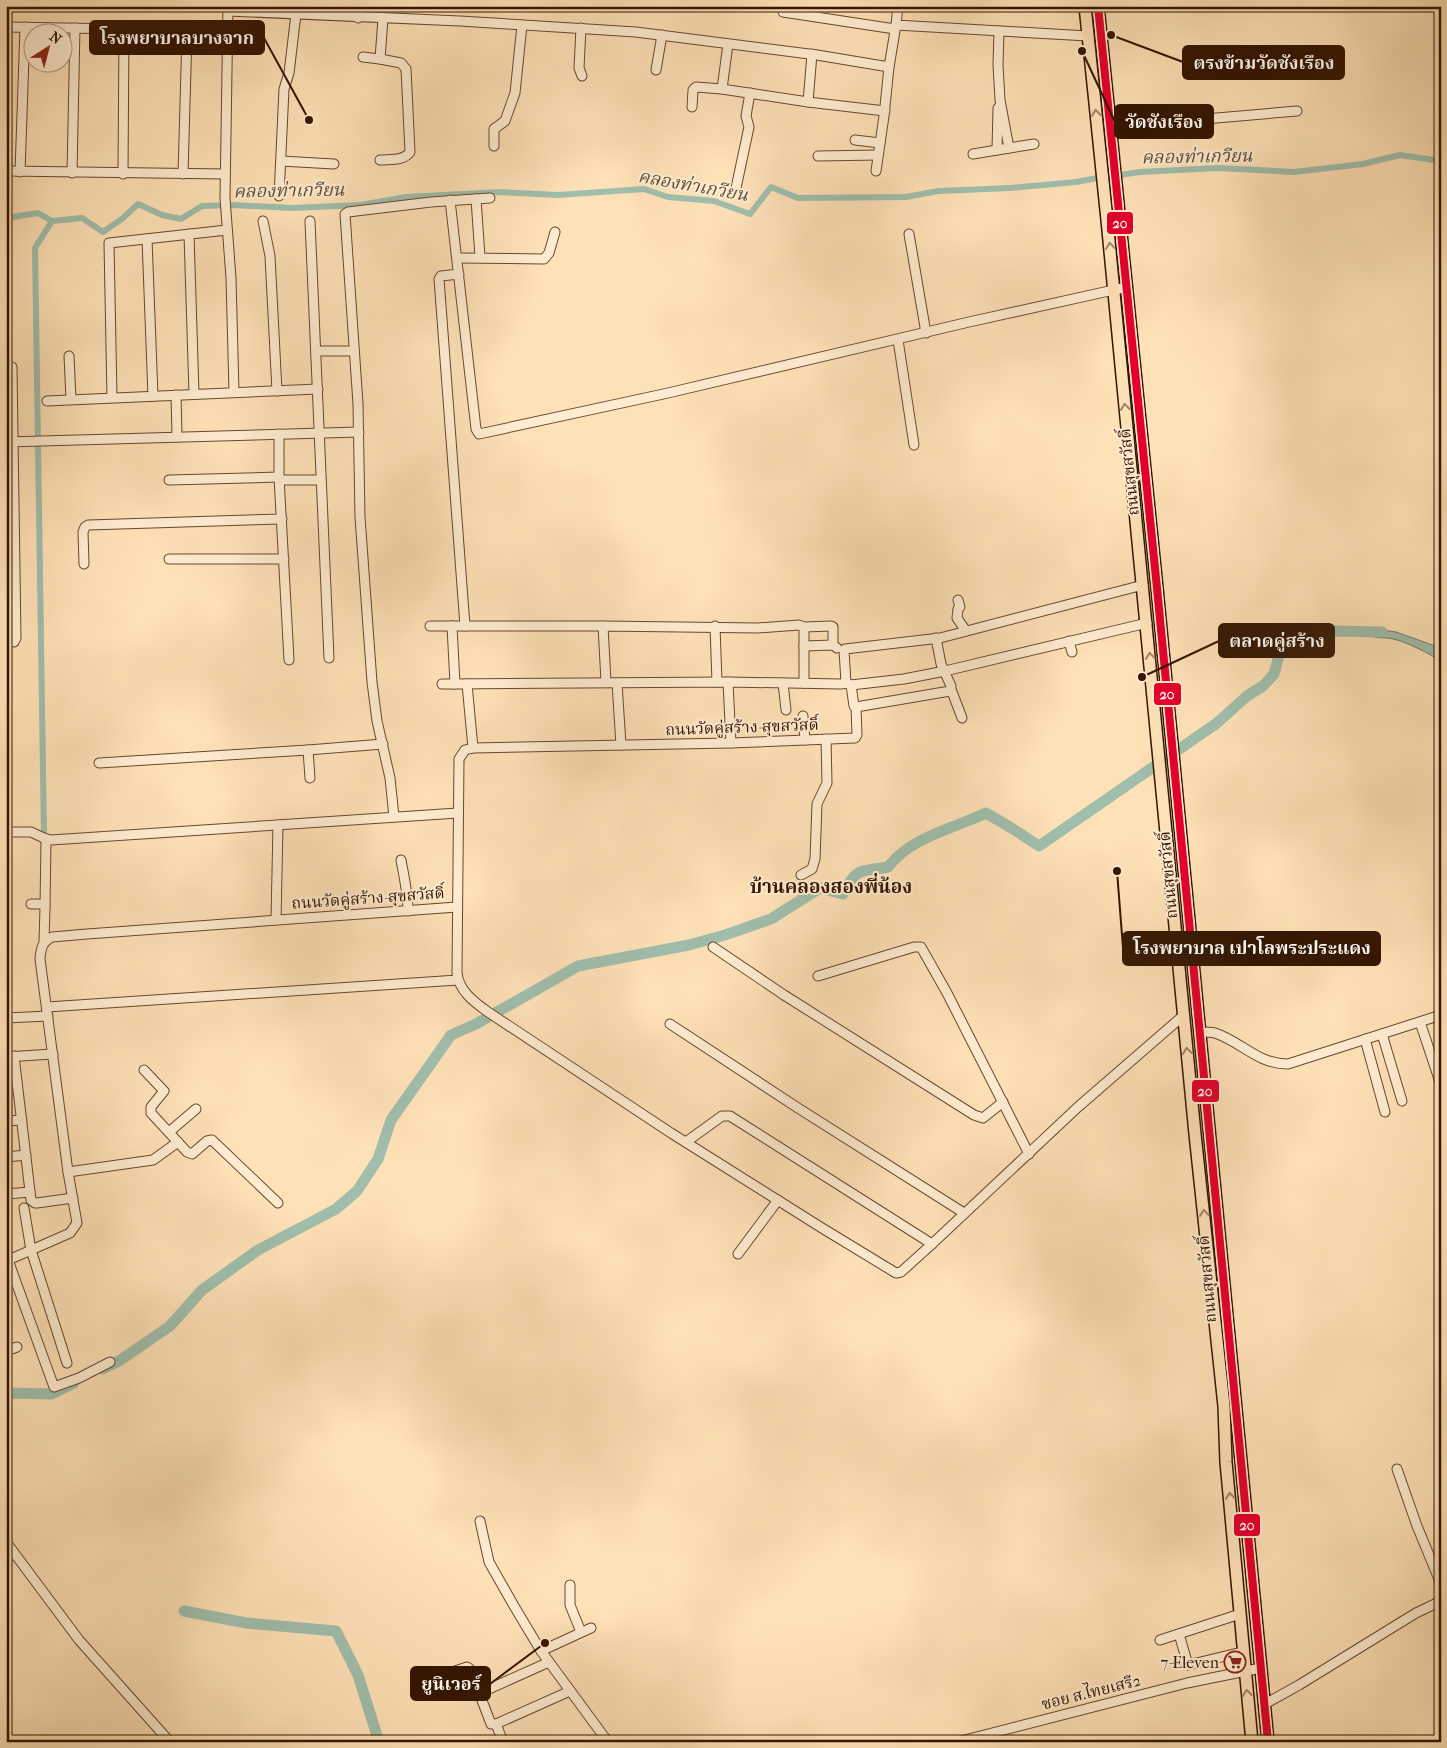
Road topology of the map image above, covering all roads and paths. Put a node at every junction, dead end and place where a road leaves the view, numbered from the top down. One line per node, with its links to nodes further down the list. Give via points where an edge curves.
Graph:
1 (359, 6): 8 (street)
2 (898, 6): 13 (street)
3 (1084, 6): 22 (main road, ถนนสุขสวัสดิ์)
4 (1098, 6): 38 (main road, ถนนสุขสวัสดิ์)
5 (228, 9): 7 (street); 20 (street)
6 (783, 12): 13 (street)
7 (296, 14): 8 (street); 49 (street, via 289,73 284,88)
8 (358, 18): 9 (street)
9 (383, 18): 10 (street); 26 (street)
10 (522, 25): 16 (street); 42 (street, via 515,93 505,122 494,129)
11 (6, 27): 12 (street)
12 (22, 27)
13 (896, 27): 18 (street); 27 (street)
14 (72, 28): 15 (street)
15 (75, 28): 17 (street); 54 (street)
16 (581, 28): 21 (street); 30 (street, via 579,68)
17 (124, 29): 19 (street); 55 (street)
18 (999, 31): 22 (street); 33 (street)
19 (187, 33): 20 (street); 56 (street)
20 (227, 34): 57 (street)
21 (662, 35): 23 (street); 28 (street)
22 (1088, 36): 74 (main road, ถนนสุขสวัสดิ์, one-way to 22)
23 (728, 44): 24 (street); 31 (street)
24 (812, 54): 27 (street); 34 (street)
25 (363, 57): 26 (street)
26 (380, 60): 48 (street, via 401,63 406,69 410,152 406,157)
27 (889, 67): 36 (street)
28 (656, 70)
29 (23, 72): 53 (street)
30 (582, 76)
31 (722, 89): 32 (street); 35 (street, via 696,87)
32 (750, 93): 34 (street); 58 (street, via 746,116 749,127)
33 (1000, 100): 43 (street); 44 (street)
34 (808, 102): 36 (street)
35 (692, 108)
36 (884, 111): 40 (street)
37 (1297, 111): 38 (street)
38 (1110, 125): 73 (main road, ถนนสุขสวัสดิ์)
39 (855, 140): 40 (street)
40 (880, 143): 46 (street)
41 (1034, 144): 43 (street)
42 (494, 146)
43 (1009, 148): 44 (street)
44 (997, 150): 45 (street)
45 (973, 154)
46 (878, 155): 47 (street); 52 (street)
47 (818, 156)
48 (380, 160)
49 (281, 161): 50 (street); 59 (street)
50 (334, 164)
51 (6, 171): 53 (street)
52 (876, 171)
53 (20, 172): 54 (street)
54 (72, 173): 55 (street)
55 (123, 174): 56 (street)
56 (184, 174): 57 (street)
57 (225, 174): 65 (street)
58 (736, 188)
59 (280, 196)
60 (476, 198): 61 (street); 62 (street); 70 (street)
61 (490, 198)
62 (450, 200): 71 (street); 78 (street, via 345,214)
63 (263, 221): 82 (street, via 270,256)
64 (310, 221): 77 (street)
65 (227, 230): 67 (street); 83 (street, via 232,278)
66 (555, 232): 70 (street, via 550,254 544,259)
67 (189, 234): 69 (street); 84 (street)
68 (909, 234): 75 (street)
69 (147, 239): 86 (street); 87 (street, via 108,245)
70 (480, 257): 71 (street)
71 (457, 258): 72 (street)
72 (459, 274): 76 (street, via 478,434); 108 (street, via 439,279)
73 (1127, 287): 74 (street); 169 (main road, ถนนสุขสวัสดิ์)
74 (1114, 290): 75 (street); 103 (main road, ถนนสุขสวัสดิ์, one-way to 74)
75 (926, 333): 76 (street)
76 (898, 340): 95 (street)
77 (316, 351): 78 (street); 81 (street)
78 (354, 351): 91 (street)
79 (69, 356): 88 (street)
80 (12, 367): 94 (street)
81 (318, 389): 82 (street); 90 (street)
82 (276, 391): 83 (street)
83 (234, 392): 84 (street)
84 (194, 394): 85 (street)
85 (176, 395): 86 (street); 93 (street)
86 (153, 396): 87 (street)
87 (112, 398): 88 (street)
88 (71, 399): 89 (street)
89 (47, 400)
90 (319, 432): 91 (street); 92 (street); 98 (street)
91 (359, 432): 141 (street, via 363,560 377,721)
92 (279, 434): 93 (street); 96 (street)
93 (177, 437): 94 (street)
94 (10, 442): 115 (street, via 16,639)
95 (914, 445)
96 (279, 479): 97 (street); 98 (street); 99 (street)
97 (169, 480)
98 (321, 480): 120 (street)
99 (282, 519): 101 (street); 102 (street, via 88,525 84,532)
100 (169, 559): 101 (street)
101 (284, 559): 121 (street)
102 (84, 564)
103 (1143, 585): 105 (main road, ถนนสุขสวัสดิ์); 112 (street)
104 (958, 600): 112 (street, via 958,618)
105 (1147, 622): 114 (street); 164 (main road, ถนนสุขสวัสดิ์, one-way to 105)
106 (430, 626): 107 (street)
107 (452, 626): 108 (street); 130 (street)
108 (466, 626): 109 (street)
109 (603, 626): 110 (street); 123 (street)
110 (715, 626): 111 (street); 124 (street)
111 (804, 627): 116 (street, via 833,627); 117 (street)
112 (966, 632): 113 (street)
113 (936, 638): 118 (street); 122 (street)
114 (1069, 641): 119 (street); 122 (street)
115 (6, 642)
116 (833, 645): 117 (street); 118 (street)
117 (804, 646): 128 (street)
118 (844, 650): 132 (street)
119 (1072, 652)
120 (329, 658)
121 (288, 660)
122 (945, 670): 132 (street, via 904,679); 133 (street)
123 (606, 682): 126 (street); 131 (street)
124 (717, 682): 125 (street); 126 (street)
125 (728, 682): 127 (street); 140 (street)
126 (616, 683): 142 (street)
127 (783, 683): 128 (street); 135 (street)
128 (804, 683): 132 (street)
129 (442, 684): 130 (street)
130 (455, 684): 131 (street)
131 (467, 684): 143 (street)
132 (848, 684): 134 (street)
133 (952, 689): 134 (street); 137 (street)
134 (856, 707): 138 (street, ถนนวัดคู่สร้าง-สุขสวัสดิ์, via 855,738)
135 (786, 710)
136 (803, 716): 139 (street)
137 (962, 718)
138 (826, 739): 139 (street, ถนนวัดคู่สร้าง-สุขสวัสดิ์); 153 (street, via 827,783 817,804 815,859 812,869)
139 (805, 740): 140 (street, ถนนวัดคู่สร้าง-สุขสวัสดิ์)
140 (731, 743): 142 (street, ถนนวัดคู่สร้าง-สุขสวัสดิ์)
141 (383, 744): 144 (street); 148 (street)
142 (621, 745): 143 (street, ถนนวัดคู่สร้าง-สุขสวัสดิ์)
143 (473, 748): 147 (street, ถนนวัดคู่สร้าง-สุขสวัสดิ์, via 465,750 459,759)
144 (308, 750): 145 (street); 146 (street)
145 (99, 763)
146 (310, 778)
147 (458, 813): 148 (street); 156 (street, ถนนวัดคู่สร้าง-สุขสวัสดิ์)
148 (394, 817): 149 (street)
149 (278, 825): 151 (street); 158 (street)
150 (6, 832): 151 (street, via 31,832)
151 (46, 840): 155 (street)
152 (401, 860): 157 (street, via 408,892)
153 (801, 875)
154 (31, 904): 155 (street)
155 (45, 907): 159 (street)
156 (457, 907): 157 (street, ถนนวัดคู่สร้าง-สุขสวัสดิ์); 162 (street)
157 (408, 911): 158 (street, ถนนวัดคู่สร้าง-สุขสวัสดิ์)
158 (276, 920): 159 (street, ถนนวัดคู่สร้าง-สุขสวัสดิ์, via 52,937)
159 (44, 942): 163 (street, via 40,959)
160 (713, 947): 177 (street, via 974,1115 983,1118)
161 (818, 976): 177 (street, via 922,947)
162 (458, 980): 163 (street); 184 (street, via 466,994 488,1012)
163 (47, 1011): 166 (street); 172 (street)
164 (1184, 1015): 185 (street, via 1121,1068); 210 (main road, ถนนสุขสวัสดิ์, one-way to 164, via 1224,1406)
165 (1441, 1016): 167 (street)
166 (6, 1018)
167 (1420, 1022): 170 (street); 175 (street)
168 (670, 1024): 195 (street)
169 (1199, 1032): 171 (street, via 1214,1033 1277,1064 1288,1064); 218 (main road, ถนนสุขสวัสดิ์)
170 (1382, 1034): 171 (street); 176 (street)
171 (1365, 1039): 179 (street)
172 (53, 1054): 173 (street); 188 (street)
173 (10, 1057): 180 (street)
174 (144, 1070): 182 (street, via 164,1091 150,1111)
175 (1441, 1085)
176 (1402, 1101)
177 (1003, 1102): 185 (street)
178 (196, 1109): 182 (street)
179 (1385, 1112)
180 (22, 1120): 181 (street); 186 (street)
181 (6, 1121)
182 (169, 1132): 183 (street)
183 (178, 1142): 188 (street, via 153,1160); 193 (street, via 192,1154 212,1140)
184 (686, 1142): 192 (street); 196 (street, via 722,1116 730,1116)
185 (1029, 1154): 195 (street)
186 (26, 1155): 187 (street); 189 (street)
187 (6, 1157)
188 (68, 1172): 191 (street)
189 (30, 1192): 190 (street); 191 (street, via 35,1203)
190 (6, 1194)
191 (73, 1198): 197 (street, via 77,1223 73,1231)
192 (778, 1200): 196 (street, via 896,1274); 198 (street)
193 (278, 1203)
194 (24, 1208): 197 (street)
195 (964, 1213): 196 (street)
196 (932, 1244)
197 (31, 1250): 199 (street); 203 (street)
198 (738, 1254)
199 (7, 1260): 202 (street, via 54,1387)
200 (17, 1348): 201 (street)
201 (6, 1351)
202 (110, 1362)
203 (67, 1363)
204 (1397, 1469): 207 (street)
205 (480, 1520): 215 (street, via 489,1562)
206 (6, 1542): 225 (street, via 79,1640)
207 (1441, 1584)
208 (570, 1585): 212 (street, via 570,1605)
209 (1441, 1601): 223 (street, via 1408,1617)
210 (1240, 1614): 213 (street); 216 (main road, ถนนสุขสวัสดิ์)
211 (592, 1628): 212 (street)
212 (581, 1632): 215 (street)
213 (1179, 1634): 214 (street); 216 (street, via 1184,1666)
214 (1160, 1640)
215 (541, 1651): 217 (street)
216 (1242, 1652): 219 (main road, ถนนสุขสวัสดิ์)
217 (548, 1662): 221 (street); 222 (street)
218 (1261, 1668): 219 (street, ซอย ส.ไทยเสรี2); 223 (main road, ถนนสุขสวัสดิ์)
219 (1244, 1671): 228 (street, ซอย ส.ไทยเสรี2); 229 (main road, ถนนสุขสวัสดิ์, one-way to 219)
220 (449, 1673): 222 (street, via 467,1667)
221 (570, 1691): 224 (street); 227 (street)
222 (480, 1693): 224 (street, via 491,1724)
223 (1265, 1704): 230 (main road, ถนนสุขสวัสดิ์)
224 (496, 1724): 226 (street)
225 (170, 1742)
226 (503, 1742)
227 (608, 1742)
228 (958, 1742)
229 (1252, 1742)
230 (1268, 1742)

